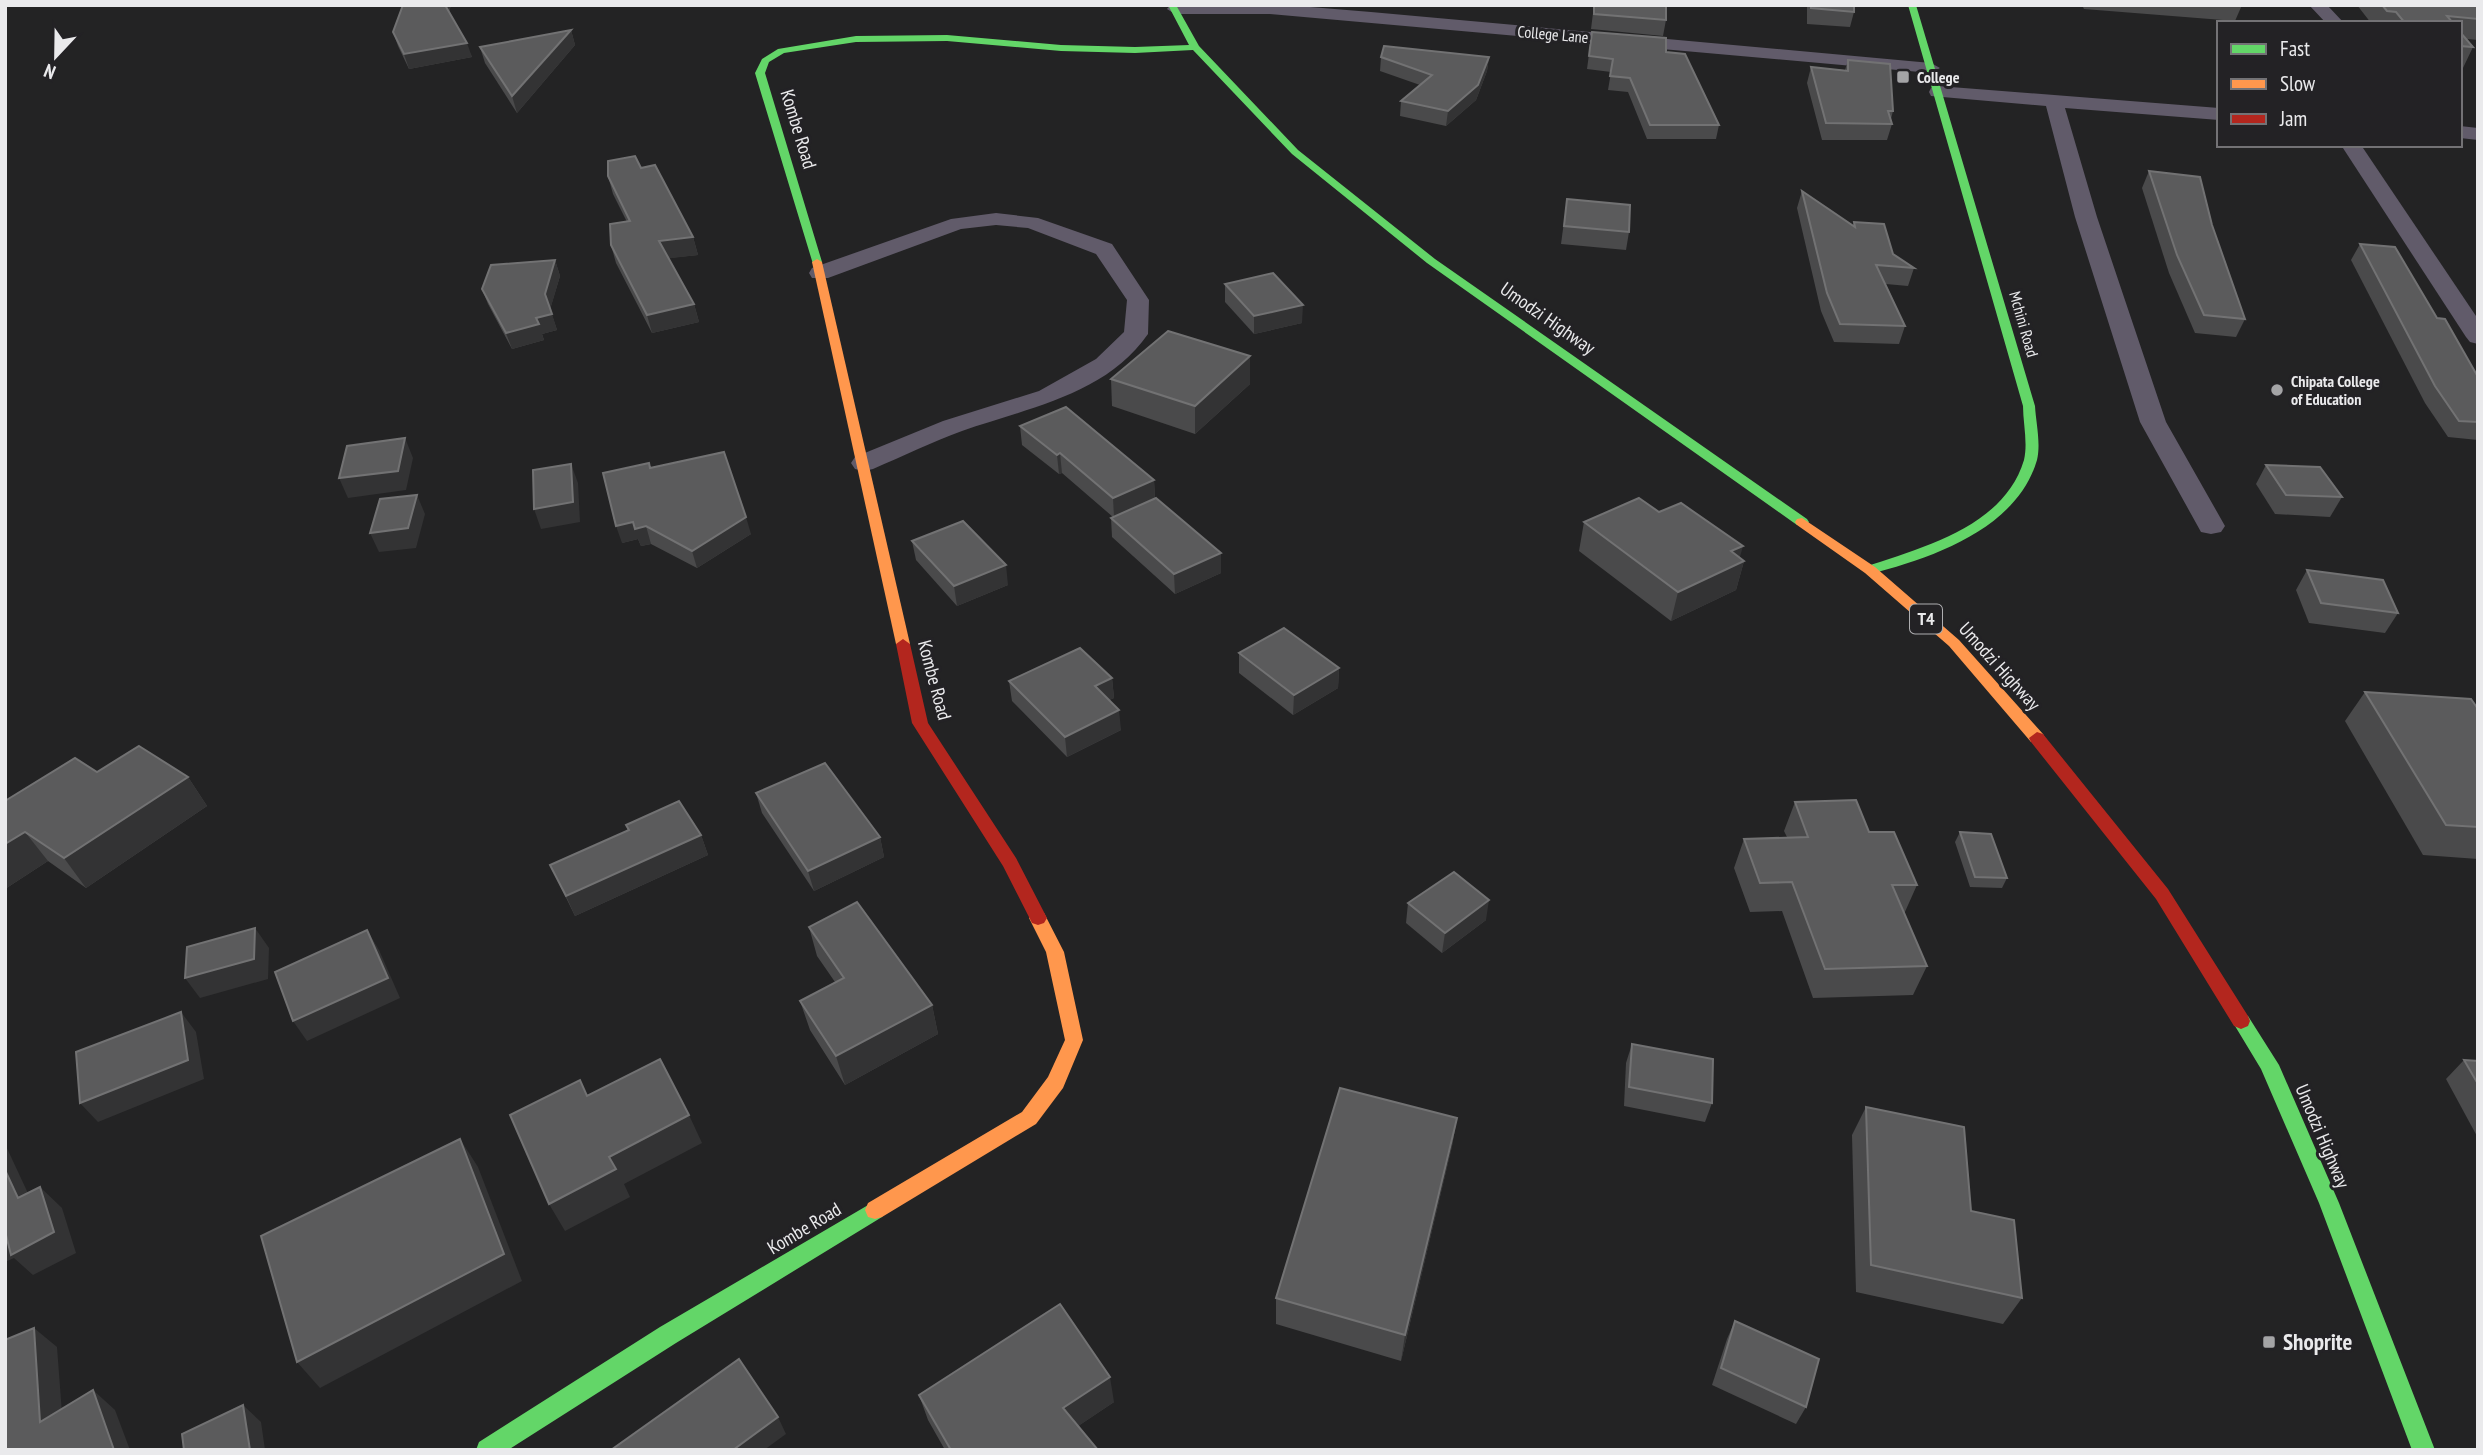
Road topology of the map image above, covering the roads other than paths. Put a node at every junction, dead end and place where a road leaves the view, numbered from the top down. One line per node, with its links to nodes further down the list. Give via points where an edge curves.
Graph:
1 (1912, 5): 6 (main road, Mchini Road)
2 (2317, 5): 4 (street)
3 (1173, 7): 5 (main road, Umodzi Highway / T4); 6 (street, College Lane, via 1321,13)
4 (2334, 21)
5 (1195, 47): 11 (main road, Kombe Road, via 1111,49 899,37 781,51 765,61 760,74); 15 (main road, Umodzi Highway / T4, via 1295,152 1431,261)
6 (1931, 68): 7 (main road, Mchini Road)
7 (1938, 92): 8 (street); 15 (main road, Mchini Road, via 2029,406 2031,460 2017,493 1993,515 1942,543)
8 (2054, 101): 9 (street); 14 (street, via 2086,217 2153,422)
9 (2217, 114)
10 (2352, 147): 12 (street)
11 (820, 273): 13 (main road, Kombe Road); 13 (street, via 958,223 996,219 1031,222 1104,249 1138,300 1136,334 1105,364 1048,396 952,426)
12 (2478, 337)
13 (864, 463): 16 (main road, Kombe Road, via 920,723 1010,863 1055,951 1074,1040 1056,1082 1029,1118 668,1335)
14 (2211, 526)
15 (1870, 570): 17 (main road, Umodzi Highway / T4, via 1954,643 2170,905 2269,1065 2329,1203)
16 (513, 1443)
17 (2424, 1450)

